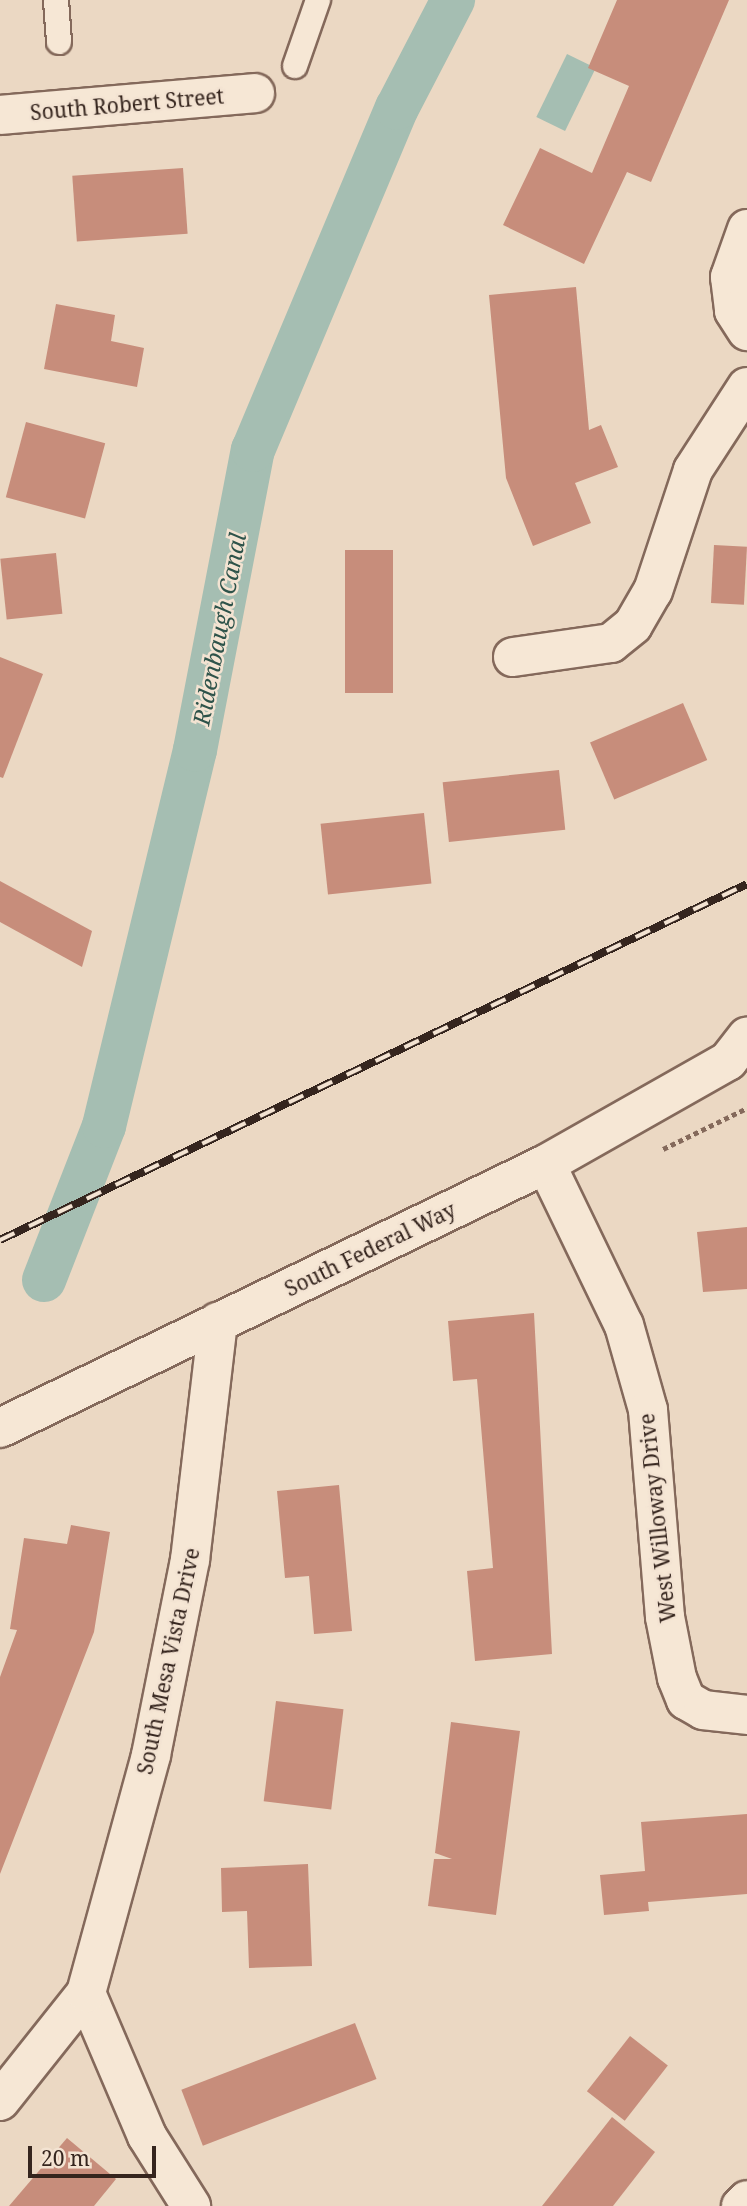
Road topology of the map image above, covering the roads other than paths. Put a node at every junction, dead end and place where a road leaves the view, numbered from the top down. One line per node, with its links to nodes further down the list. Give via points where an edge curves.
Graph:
1 (56, 0): 3 (lane)
2 (318, 0): 4 (lane)
3 (59, 43)
4 (295, 66)
5 (254, 93): 6 (street, South Robert Street)
6 (0, 115)
7 (747, 229): 8 (street, via 730,277 734,311)
8 (747, 331)
9 (747, 387): 10 (street, via 693,470 653,591 633,625 611,643)
10 (513, 657)
11 (741, 1052): 12 (street, South Federal Way)
12 (546, 1164): 13 (street, South Federal Way); 15 (street, West Willoway Drive, via 624,1325 648,1410 665,1617 677,1678 686,1700 703,1710)
13 (218, 1322): 14 (street, South Federal Way); 16 (street, South Mesa Vista Drive, via 190,1560 151,1755)
14 (2, 1426)
15 (747, 1715)
16 (86, 1993): 17 (street, South Mesa Vista Drive); 19 (street, via 147,2136)
17 (0, 2101)
18 (747, 2200): 20 (street)
19 (191, 2206)
20 (741, 2206)

